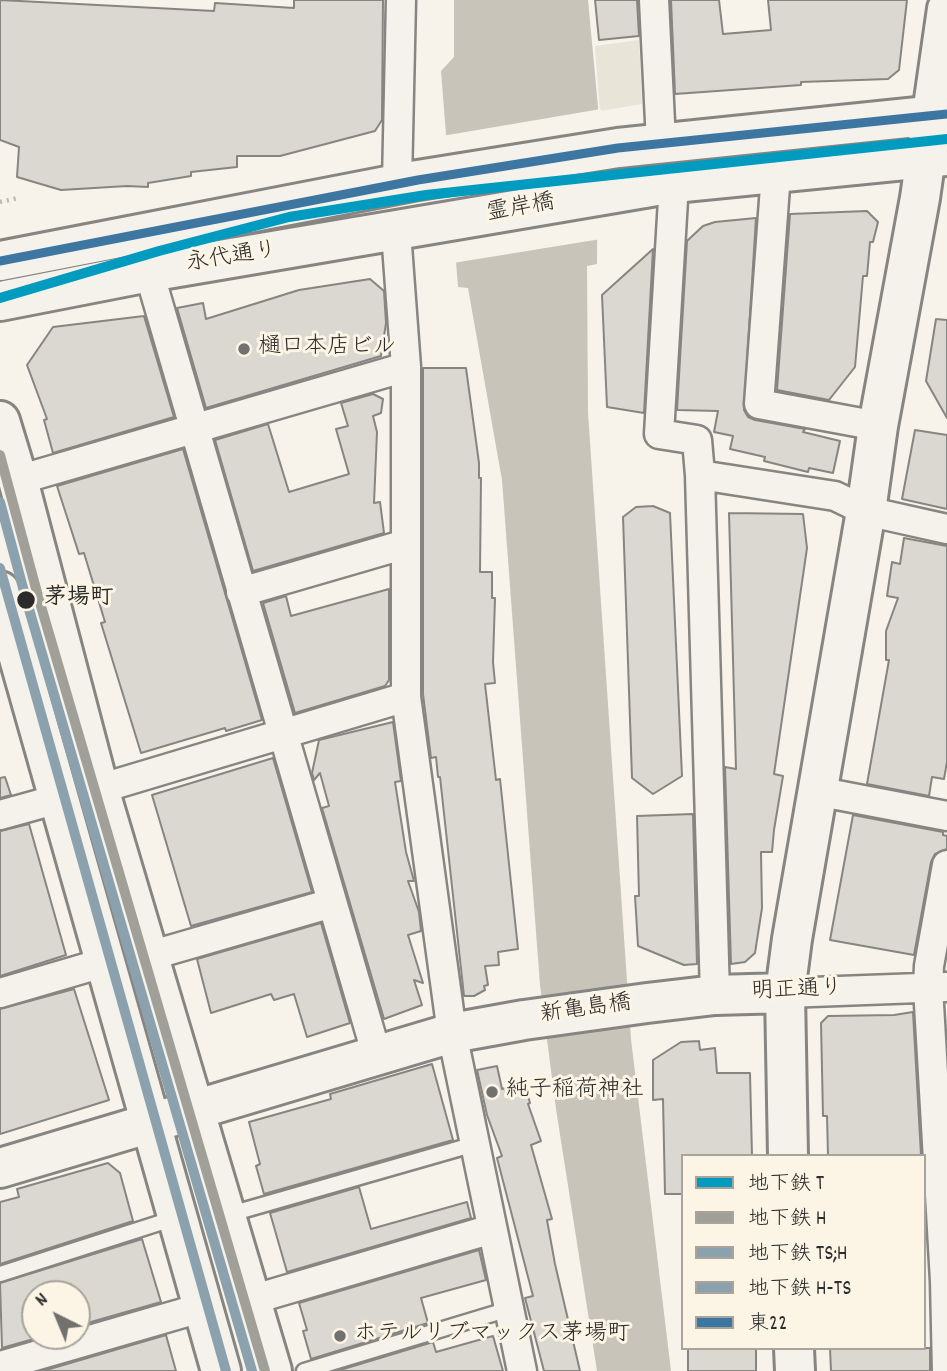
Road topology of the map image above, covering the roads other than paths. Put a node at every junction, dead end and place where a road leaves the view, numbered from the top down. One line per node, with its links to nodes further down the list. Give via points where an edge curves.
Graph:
1 (401, 0): 8 (street)
2 (654, 0): 5 (street)
3 (947, 9): 4 (main road)
4 (940, 115): 5 (main road); 6 (main road)
5 (661, 142): 8 (main road, 霊岸橋)
6 (936, 157): 7 (main road); 16 (main road)
7 (776, 173): 9 (main road); 16 (street, via 758,404)
8 (408, 181): 11 (main road, 永代通り)
9 (674, 183): 10 (main road, 霊岸橋); 18 (street, via 659,434 697,440)
10 (409, 229): 12 (main road, 永代通り); 14 (street)
11 (0, 261)
12 (149, 272): 13 (main road, 永代通り); 17 (street)
13 (0, 301)
14 (405, 367): 17 (street); 22 (street)
15 (0, 421): 19 (main road)
16 (878, 426): 20 (main road)
17 (194, 429): 19 (street); 24 (street)
18 (700, 475): 20 (street, via 835,496); 40 (street)
19 (18, 480): 28 (main road)
20 (866, 511): 21 (street); 29 (main road)
21 (947, 529)
22 (405, 544): 24 (street); 26 (street)
23 (0, 591): 25 (main road)
24 (242, 593): 27 (street)
25 (9, 655): 30 (main road)
26 (405, 697): 27 (street); 42 (street)
27 (282, 734): 28 (street); 34 (street)
28 (99, 789): 35 (main road)
29 (816, 792): 32 (street); 39 (main road)
30 (58, 799): 31 (street); 36 (main road)
31 (0, 815)
32 (947, 816)
33 (947, 865): 37 (street, via 929,966)
34 (332, 903): 35 (street); 43 (street)
35 (149, 956): 44 (main road)
36 (106, 962): 38 (street); 45 (main road)
37 (938, 987): 39 (street, 明正通り); 49 (street)
38 (0, 993)
39 (785, 993): 40 (main road, 明正通り); 47 (main road)
40 (715, 995): 41 (main road, 明正通り)
41 (647, 1003): 42 (main road, 新亀島橋)
42 (452, 1033): 43 (main road, 新亀島橋); 46 (street)
43 (377, 1056): 44 (main road, 新亀島橋)
44 (195, 1111): 45 (main road, 新亀島橋); 50 (main road)
45 (151, 1123): 48 (main road, 新亀島橋); 51 (main road)
46 (475, 1144): 50 (lane); 52 (street)
47 (788, 1154)
48 (0, 1168)
49 (943, 1169): 54 (street)
50 (226, 1216): 55 (main road)
51 (178, 1217): 53 (lane); 56 (main road)
52 (492, 1229): 55 (street); 57 (street)
53 (0, 1274)
54 (939, 1281): 65 (street)
55 (251, 1300): 61 (main road)
56 (204, 1307): 59 (street); 60 (main road)
57 (509, 1309): 62 (lane); 63 (street)
58 (794, 1350): 64 (main road)
59 (0, 1366)
60 (221, 1371)
61 (272, 1371)
62 (304, 1371)
63 (522, 1371)
64 (795, 1371)
65 (947, 1371)

